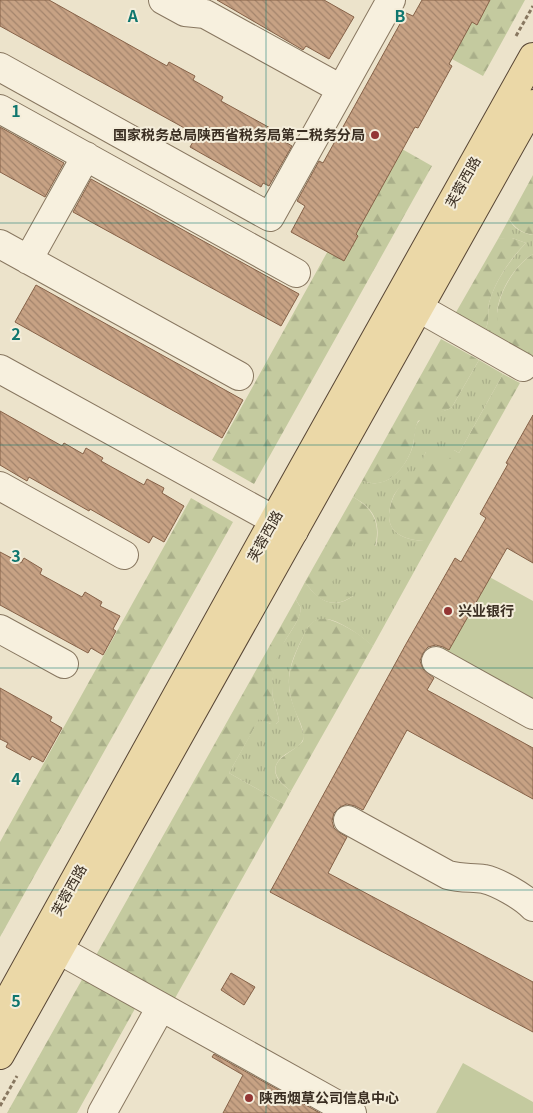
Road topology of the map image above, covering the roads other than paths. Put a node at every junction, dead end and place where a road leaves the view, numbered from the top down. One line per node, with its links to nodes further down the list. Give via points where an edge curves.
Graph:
1 (163, 0): 5 (street, via 185,12 205,14)
2 (391, 0): 5 (street)
3 (533, 58): 17 (main road, 芙蓉西路)
4 (0, 67): 5 (street, via 270,217)
5 (341, 89)
6 (533, 104): 12 (main road, 芙蓉西路)
7 (0, 109): 8 (street)
8 (86, 156): 10 (street); 11 (street)
9 (0, 244): 10 (street)
10 (28, 260): 15 (street)
11 (296, 273)
12 (419, 308): 13 (street); 17 (main road, 芙蓉西路)
13 (523, 367)
14 (0, 369): 17 (street)
15 (239, 376)
16 (0, 486): 18 (street)
17 (284, 526): 25 (main road, 芙蓉西路); 27 (main road, 芙蓉西路)
18 (124, 555)
19 (0, 629): 21 (street)
20 (436, 661): 22 (street)
21 (64, 664)
22 (533, 715)
23 (348, 820): 24 (street, via 448,875 495,882)
24 (533, 907)
25 (59, 950): 26 (street); 28 (main road, 芙蓉西路)
26 (161, 1007): 29 (street); 30 (street)
27 (0, 1015)
28 (0, 1055)
29 (102, 1113)
30 (352, 1113)

